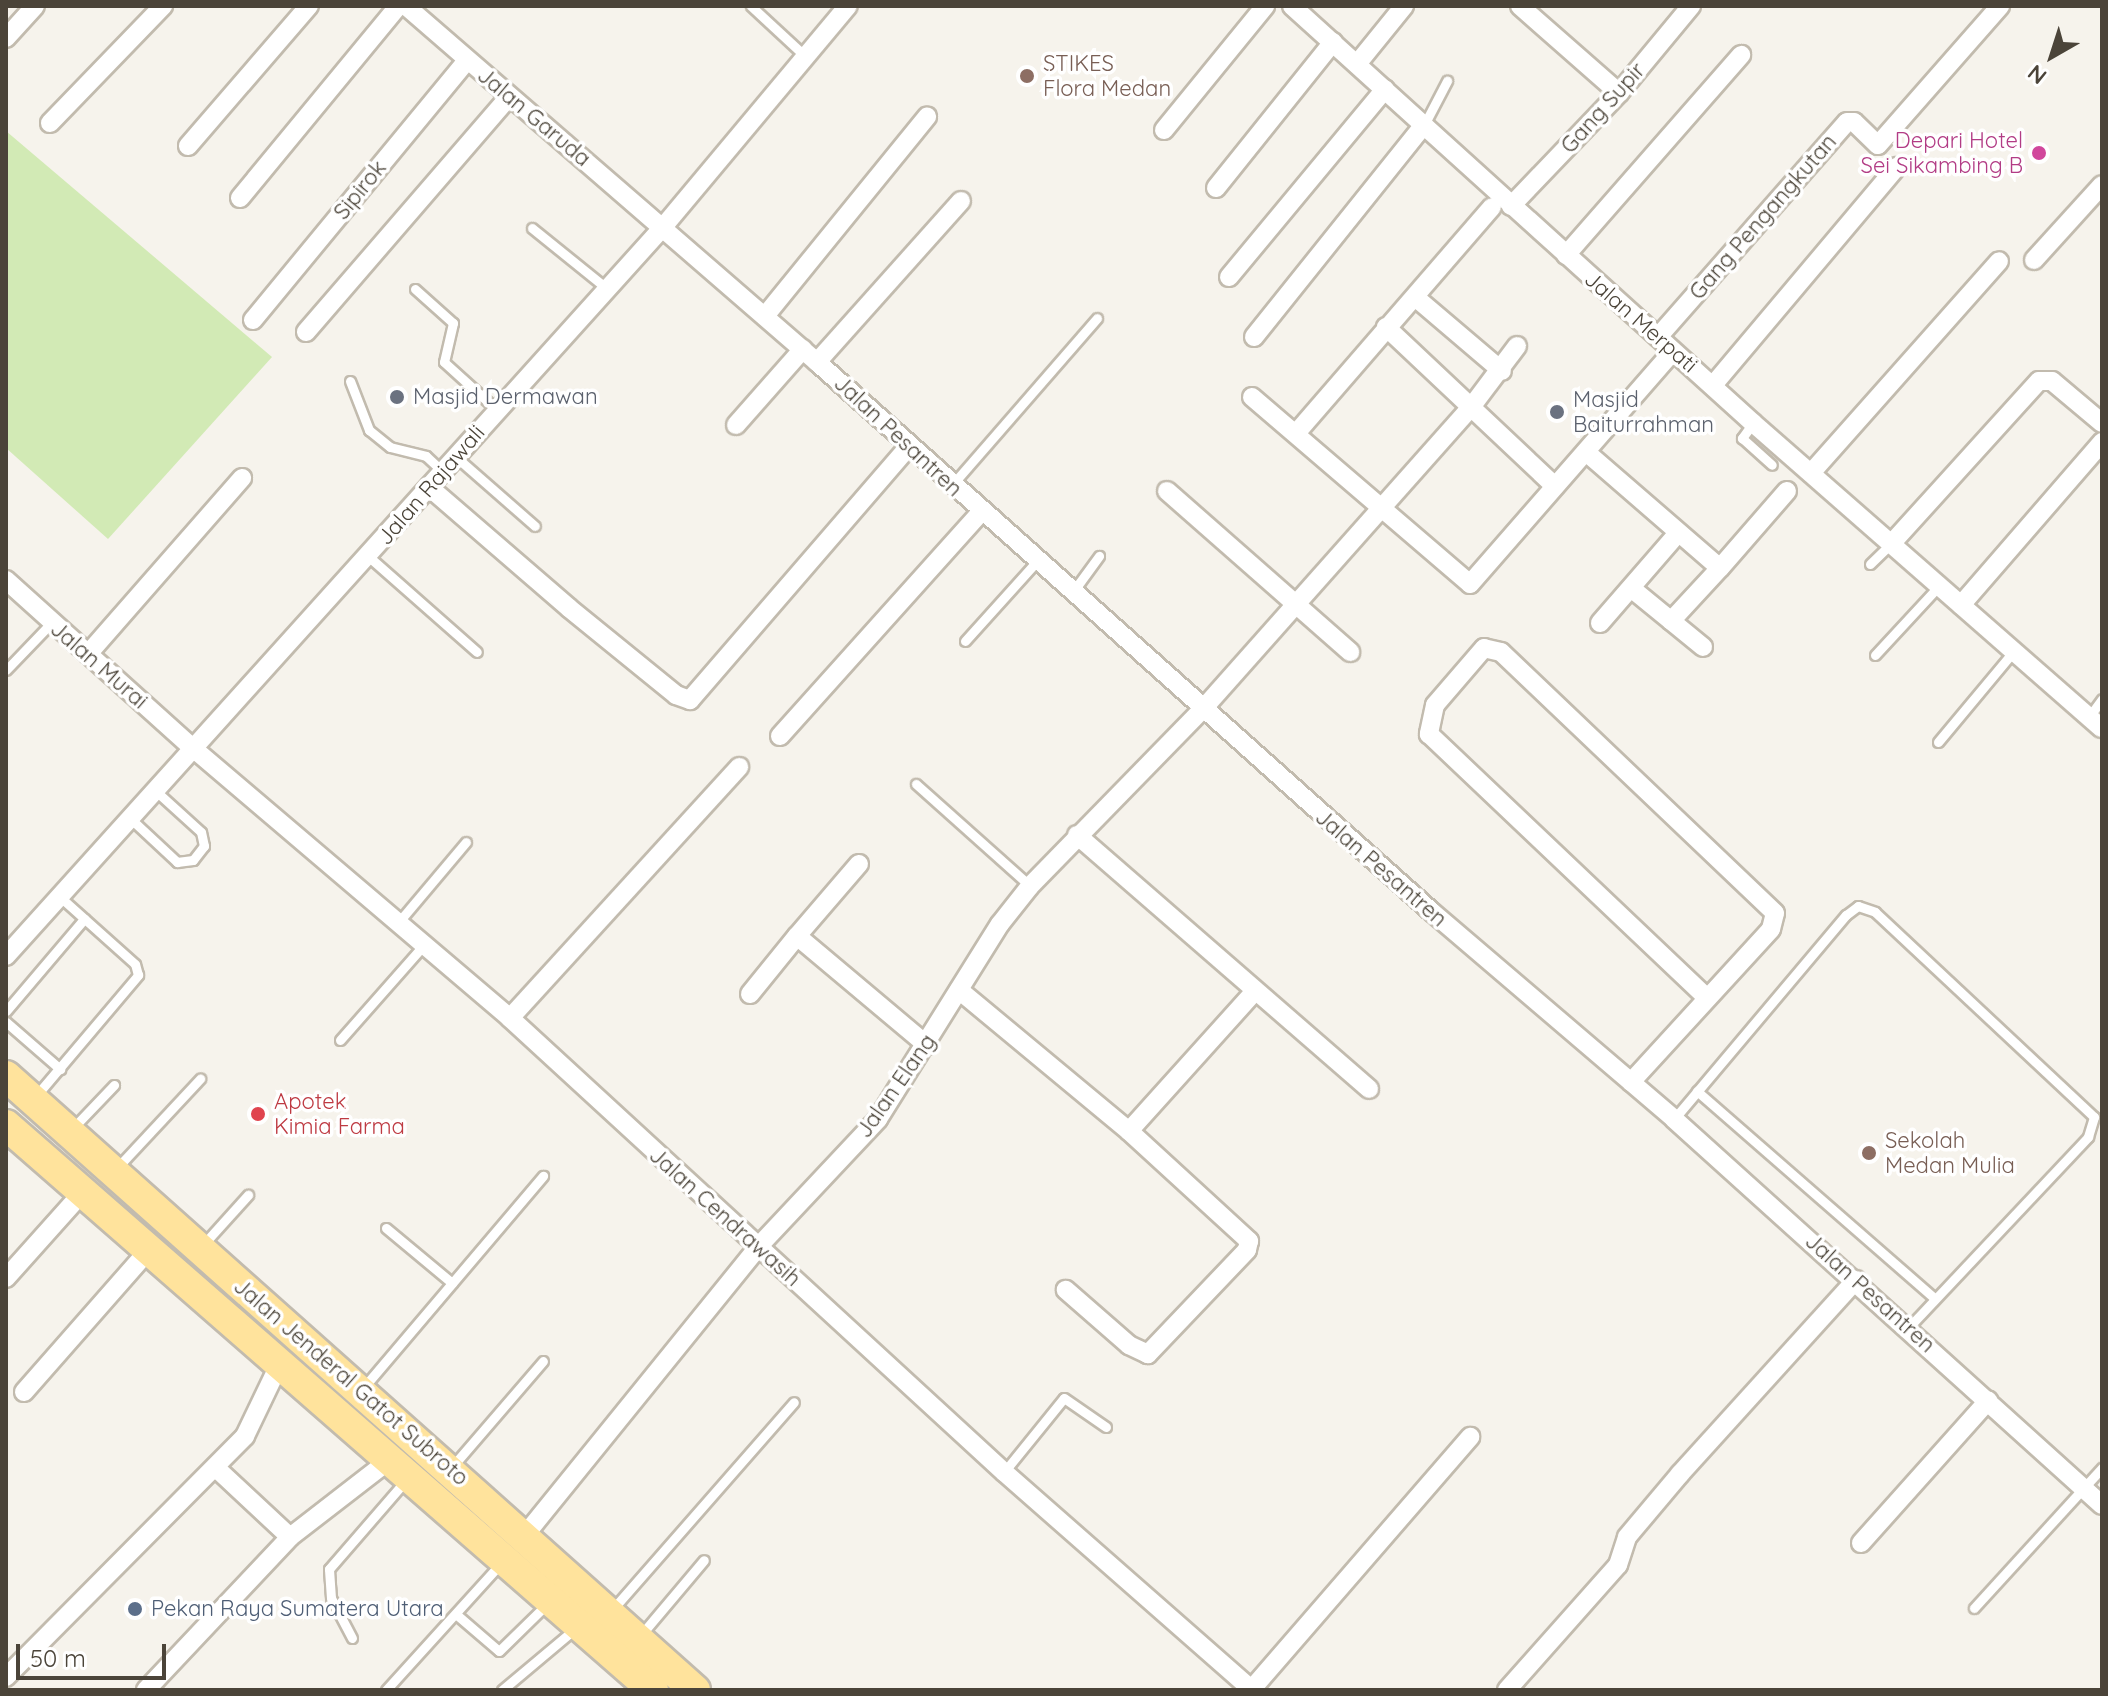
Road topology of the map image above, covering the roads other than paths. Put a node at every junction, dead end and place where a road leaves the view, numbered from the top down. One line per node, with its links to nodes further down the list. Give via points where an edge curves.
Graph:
1 (35, 6): 14 (street)
2 (163, 6): 25 (street)
3 (309, 6): 28 (street)
4 (398, 6): 32 (street)
5 (406, 6): 18 (street, Jalan Garuda)
6 (751, 6): 17 (lane)
7 (848, 6): 17 (street, Jalan Rajawali)
8 (1265, 6): 27 (street)
9 (1404, 6): 19 (street)
10 (1520, 6): 22 (street)
11 (1691, 6): 22 (street, Gang Supir)
12 (2000, 6): 51 (street, Gang Pengangkutan, via 1878,145 1854,122 1847,122)
13 (1301, 9): 15 (street, Jalan Merpati)
14 (6, 38)
15 (1333, 42): 19 (street, Jalan Merpati); 31 (street)
16 (1741, 55): 38 (street)
17 (805, 56): 36 (street, Jalan Rajawali)
18 (467, 60): 23 (street, Jalan Garuda); 47 (street, Sipirok)
19 (1357, 64): 21 (street, Jalan Merpati)
20 (1447, 81): 26 (lane)
21 (1385, 89): 26 (street, Jalan Merpati); 41 (street)
22 (1619, 93): 34 (street, Gang Supir)
23 (509, 97): 36 (street, Jalan Garuda); 49 (street)
24 (927, 117): 45 (street)
25 (50, 123)
26 (1424, 125): 34 (street, Jalan Merpati); 50 (street)
27 (1164, 130)
28 (188, 146)
29 (1897, 167): 58 (street)
30 (2102, 185): 39 (street)
31 (1216, 188)
32 (240, 198)
33 (961, 201): 55 (street)
34 (1511, 206): 38 (street, Jalan Merpati)
35 (1492, 207): 44 (street)
36 (663, 227): 42 (street, Jalan Rajawali); 45 (street, Jalan Pesantren)
37 (532, 228): 42 (lane)
38 (1566, 255): 51 (street, Jalan Merpati)
39 (2034, 260)
40 (1999, 261): 72 (street)
41 (1229, 277)
42 (606, 288): 61 (street, Jalan Rajawali)
43 (415, 289): 61 (lane, via 453,323 444,362)
44 (1415, 297): 48 (street); 56 (street)
45 (765, 316): 53 (street, Jalan Pesantren)
46 (1097, 318): 74 (lane)
47 (253, 320)
48 (1386, 327): 60 (street); 65 (street)
49 (306, 332)
50 (1254, 337)
51 (1658, 337): 58 (street, Jalan Merpati)
52 (1517, 346): 56 (street, Jalan Elang)
53 (803, 349): 55 (street, Jalan Pesantren); 64 (street)
54 (1668, 357): 68 (street)
55 (817, 362): 67 (street, Jalan Pesantren)
56 (1502, 371): 60 (street, Jalan Elang)
57 (350, 381): 71 (lane, via 369,430 390,447 426,456)
58 (1714, 384): 62 (street, Jalan Merpati)
59 (1252, 397): 65 (street)
60 (1472, 406): 75 (street); 79 (street, Jalan Elang)
61 (497, 410): 69 (street, Jalan Rajawali)
62 (1753, 423): 70 (lane, via 1742,438); 72 (street, Jalan Merpati)
63 (2102, 423): 83 (street, via 2052,381 2039,381)
64 (736, 425)
65 (1298, 431): 79 (street)
66 (2102, 442): 94 (street)
67 (909, 446): 74 (street, Jalan Pesantren); 76 (street, via 690,700 652,676)
68 (1586, 452): 75 (street); 82 (street)
69 (455, 456): 71 (street, Jalan Rajawali); 81 (lane)
70 (1772, 465)
71 (442, 471): 76 (street, Jalan Rajawali)
72 (1811, 473): 83 (street, Jalan Merpati)
73 (242, 478): 103 (street)
74 (952, 485): 80 (street, Jalan Pesantren)
75 (1555, 486): 79 (street, via 1470,584)
76 (429, 487): 84 (street, Jalan Rajawali)
77 (1167, 491): 93 (street)
78 (1787, 491): 88 (street)
79 (1382, 506): 93 (street, Jalan Elang)
80 (980, 513): 86 (street, Jalan Pesantren); 109 (street)
81 (535, 526)
82 (1678, 533): 88 (street); 91 (street)
83 (1891, 544): 87 (lane); 90 (street, Jalan Merpati)
84 (368, 556): 100 (lane); 111 (street, Jalan Rajawali)
85 (1099, 556): 92 (lane)
86 (1037, 561): 92 (street, Jalan Pesantren); 98 (lane)
87 (1870, 564)
88 (1720, 568): 95 (street)
89 (6, 580): 96 (street, Jalan Murai)
90 (1939, 586): 94 (street, Jalan Merpati); 104 (lane)
91 (1631, 588): 95 (street); 97 (street)
92 (1072, 593): 107 (street, Jalan Pesantren)
93 (1294, 604): 101 (street); 107 (street, Jalan Elang)
94 (1961, 605): 102 (street, Jalan Merpati)
95 (1671, 621): 99 (street)
96 (51, 623): 103 (street, Jalan Murai); 105 (lane)
97 (1600, 623)
98 (965, 641)
99 (1703, 647)
100 (477, 652)
101 (1350, 652)
102 (2013, 652): 108 (street, Jalan Merpati); 110 (lane)
103 (88, 654): 111 (street, Jalan Murai)
104 (1875, 655)
105 (6, 670)
106 (2102, 699): 108 (lane)
107 (1202, 710): 116 (street, Jalan Elang); 138 (street, Jalan Pesantren)
108 (2096, 722)
109 (780, 736)
110 (1938, 742)
111 (194, 749): 114 (street, Jalan Rajawali); 122 (street, Jalan Cendrawasih)
112 (739, 767): 131 (street)
113 (916, 784): 119 (lane)
114 (158, 793): 115 (street, Jalan Rajawali); 115 (lane, via 201,832 204,846 193,860 177,862)
115 (132, 820): 120 (street, Jalan Rajawali)
116 (1077, 835): 119 (street, Jalan Elang); 127 (street)
117 (466, 842): 122 (lane)
118 (859, 864): 123 (street)
119 (1030, 886): 126 (street, Jalan Elang)
120 (59, 896): 121 (lane); 125 (street, Jalan Rajawali)
121 (84, 919): 130 (lane); 135 (lane, via 135,964 138,975)
122 (397, 924): 124 (street, Jalan Cendrawasih)
123 (797, 936): 128 (street); 134 (street)
124 (422, 947): 131 (street, Jalan Cendrawasih); 133 (lane)
125 (6, 956)
126 (959, 990): 134 (street, Jalan Elang); 145 (street)
127 (1254, 992): 140 (street); 145 (street)
128 (750, 994)
129 (1706, 997): 129 (street, via 1771,929 1775,913 1501,652 1484,648 1435,705 1429,734); 138 (street)
130 (6, 1011)
131 (510, 1018): 153 (street, Jalan Cendrawasih)
132 (6, 1022): 135 (lane)
133 (340, 1040)
134 (927, 1045): 153 (street, Jalan Elang, via 878,1119)
135 (60, 1069): 142 (lane)
136 (6, 1076): 142 (main road, Jalan Jenderal Gatot Subroto)
137 (200, 1079): 147 (lane)
138 (1631, 1082): 143 (street, Jalan Pesantren)
139 (114, 1085): 146 (lane)
140 (1369, 1089)
141 (1697, 1091): 143 (lane); 159 (lane); 159 (lane, via 1846,915 1858,906 1875,912 2094,1117 2088,1137)
142 (33, 1099): 146 (main road, Jalan Jenderal Gatot Subroto)
143 (1674, 1119): 156 (street, Jalan Pesantren)
144 (6, 1125): 149 (main road, Jalan Jenderal Gatot Subroto)
145 (1129, 1131): 158 (street, via 1239,1230 1249,1246 1148,1354 1129,1345)
146 (69, 1132): 147 (main road, Jalan Jenderal Gatot Subroto)
147 (114, 1172): 152 (main road, Jalan Jenderal Gatot Subroto)
148 (543, 1176): 157 (lane)
149 (82, 1193): 154 (main road, Jalan Jenderal Gatot Subroto); 155 (street)
150 (248, 1195): 152 (lane)
151 (386, 1228): 157 (lane)
152 (200, 1248): 166 (main road, Jalan Jenderal Gatot Subroto)
153 (757, 1248): 173 (street, Jalan Cendrawasih, via 887,1360); 176 (street, Jalan Elang)
154 (148, 1251): 162 (main road, Jalan Jenderal Gatot Subroto); 163 (street)
155 (6, 1278)
156 (1856, 1280): 160 (street, Jalan Pesantren); 195 (street, via 1680,1474 1627,1537 1618,1565)
157 (452, 1283): 166 (lane)
158 (1066, 1290)
159 (1934, 1298): 160 (lane)
160 (1909, 1327): 164 (street, Jalan Pesantren)
161 (543, 1361): 171 (lane)
162 (280, 1363): 166 (main road, Jalan Jenderal Gatot Subroto); 169 (street, via 245,1436)
163 (24, 1392)
164 (1988, 1401): 174 (street, Jalan Pesantren); 178 (street)
165 (794, 1402): 183 (lane)
166 (361, 1404): 170 (main road, Jalan Jenderal Gatot Subroto); 171 (main road, Jalan Jenderal Gatot Subroto)
167 (1106, 1427): 173 (lane, via 1064,1398)
168 (1470, 1437): 194 (street)
169 (216, 1468): 177 (street); 188 (street)
170 (401, 1468): 177 (street); 179 (main road, Jalan Jenderal Gatot Subroto); 186 (lane, via 329,1569 331,1598)
171 (451, 1468): 176 (main road, Jalan Jenderal Gatot Subroto)
172 (2102, 1468): 174 (lane)
173 (1004, 1472): 194 (street, Jalan Cendrawasih)
174 (2082, 1488): 175 (street, Jalan Pesantren); 182 (lane)
175 (2102, 1505)
176 (525, 1535): 183 (main road, Jalan Jenderal Gatot Subroto)
177 (290, 1537): 190 (street)
178 (1861, 1543)
179 (504, 1559): 181 (main road, Jalan Jenderal Gatot Subroto); 184 (lane)
180 (704, 1560): 187 (lane)
181 (551, 1600): 184 (lane, via 499,1651); 185 (main road, Jalan Jenderal Gatot Subroto)
182 (1974, 1608)
183 (610, 1612): 187 (main road, Jalan Jenderal Gatot Subroto)
184 (457, 1615): 191 (lane)
185 (579, 1625): 189 (main road, Jalan Jenderal Gatot Subroto); 192 (lane)
186 (352, 1638)
187 (638, 1638): 193 (main road, Jalan Jenderal Gatot Subroto)
188 (6, 1677)
189 (644, 1687)
190 (146, 1690)
191 (386, 1690)
192 (502, 1690)
193 (695, 1690)
194 (1252, 1690)
195 (1507, 1690)

